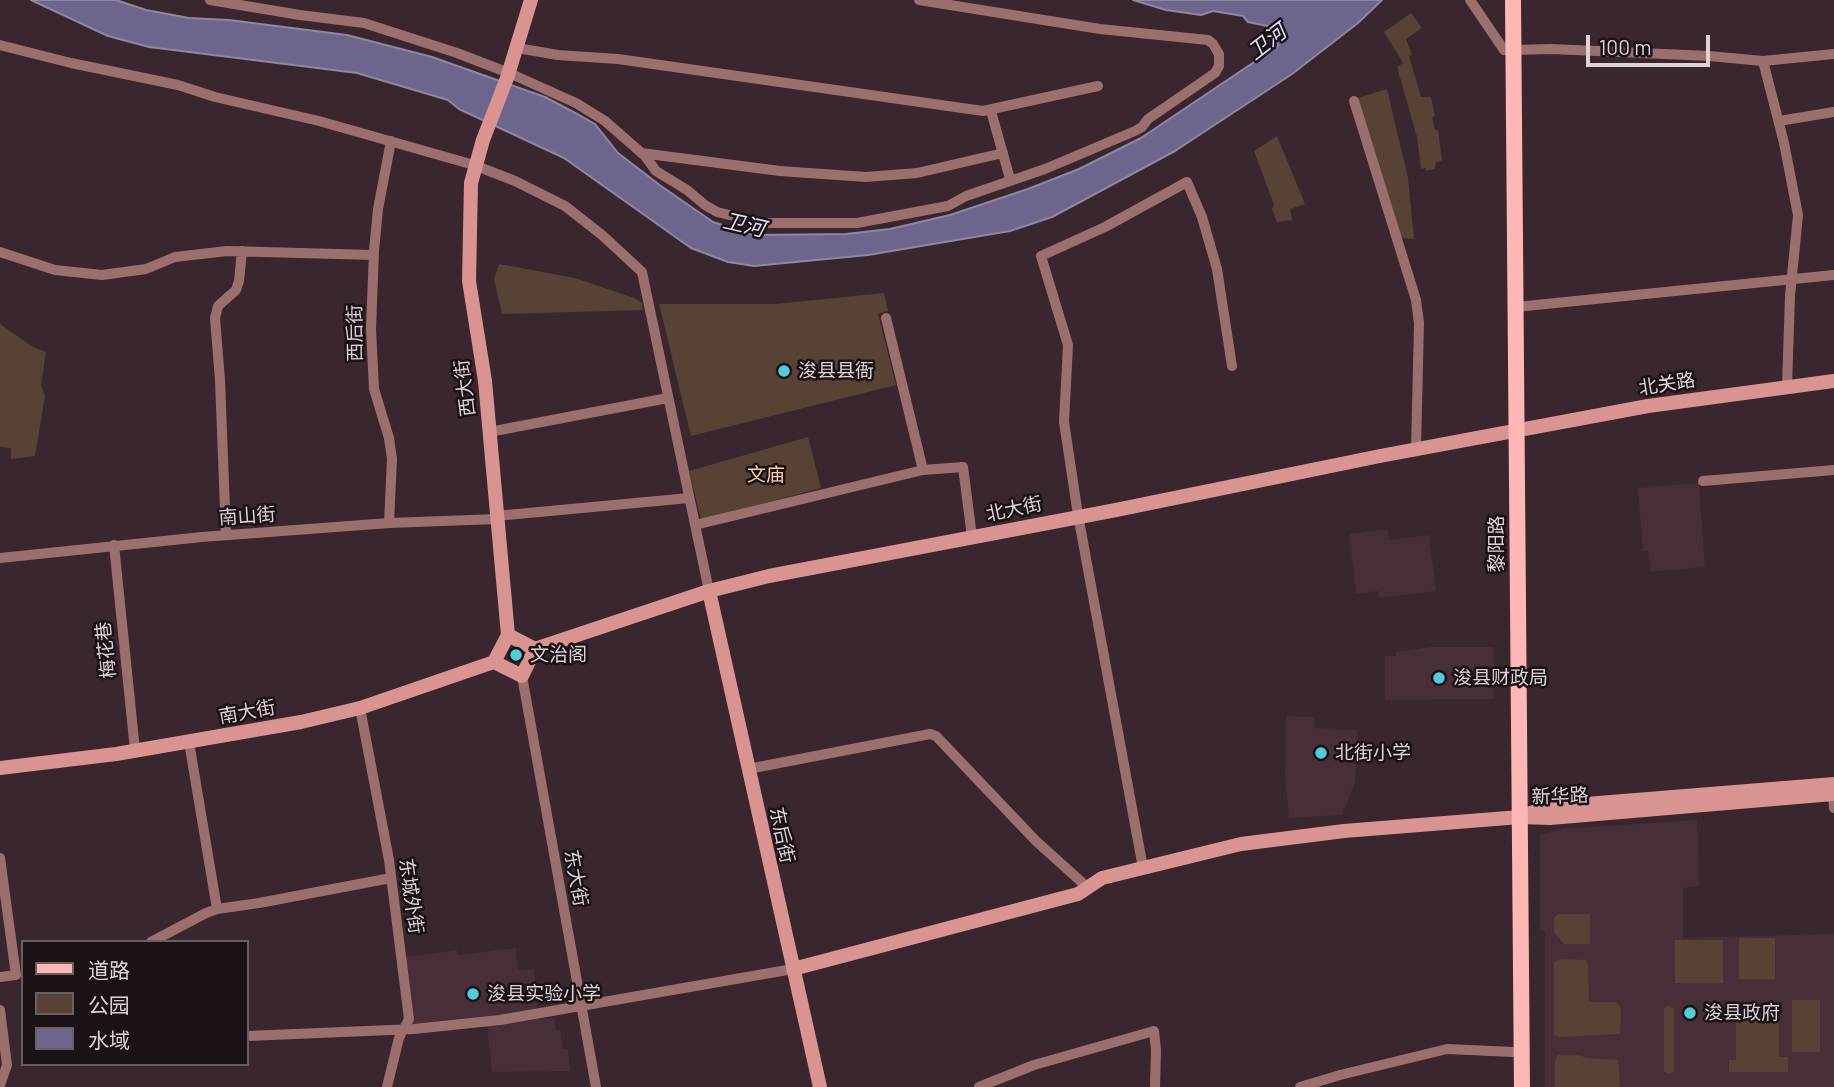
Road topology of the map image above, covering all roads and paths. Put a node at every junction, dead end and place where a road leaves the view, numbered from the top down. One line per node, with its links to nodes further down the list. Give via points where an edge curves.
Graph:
1 (210, 0): 12 (street, via 364,23 457,53)
2 (531, 0): 8 (street, 西大街)
3 (919, 0): 22 (street, via 1100,29 1208,40 1219,54 1215,73 1142,127 1045,169)
4 (1470, 0): 9 (street)
5 (1504, 0): 9 (main road, 黎阳路)
6 (1513, 0): 9 (main road, 黎阳路)
7 (0, 45): 18 (street, via 178,85)
8 (517, 48): 12 (street, 西大街); 15 (street)
9 (1509, 50): 11 (street); 28 (main road, 黎阳路); 34 (main road, 黎阳路)
10 (1834, 54): 11 (street)
11 (1763, 61): 17 (street)
12 (508, 76): 19 (street, via 576,103); 21 (street, 西大街)
13 (1098, 86): 15 (street)
14 (1354, 101): 36 (street, via 1416,300)
15 (991, 111): 20 (street)
16 (1834, 112): 17 (street)
17 (1779, 121): 27 (street, via 1798,215)
18 (391, 141): 21 (street); 25 (street, 西后街)
19 (641, 153): 20 (street, via 780,172 866,177 917,173); 22 (street, via 656,172 717,212 764,223 857,223 912,214 948,206)
20 (1003, 153): 22 (street)
21 (474, 165): 33 (street, via 565,206 636,264 642,272); 35 (street, 西大街, via 469,281)
22 (1010, 179)
23 (242, 251): 24 (street, via 175,257 146,270 103,275 55,270); 25 (street); 45 (street, via 236,290 218,306 215,318)
24 (0, 252)
25 (374, 255): 43 (street, 西后街, via 373,377 392,459)
26 (1834, 275): 27 (street)
27 (1792, 277): 28 (street); 32 (street)
28 (1516, 307): 34 (main road, 黎阳路)
29 (886, 318): 37 (street)
30 (1232, 366): 41 (street, via 1217,270 1187,182 1041,257 1068,345 1064,422)
31 (1834, 381): 32 (street, 北关路)
32 (1787, 386): 34 (street, 北关路)
33 (668, 398): 35 (street); 40 (street)
34 (1512, 431): 36 (street, 北大街); 60 (main road, 黎阳路)
35 (489, 432): 42 (street, 西大街)
36 (1416, 449): 41 (street, 北大街)
37 (923, 470): 44 (street); 46 (street, via 963,467)
38 (1834, 470): 39 (street)
39 (1703, 481)
40 (689, 498): 42 (street, 南山街); 44 (street)
41 (1077, 515): 46 (street, 北大街); 62 (street)
42 (497, 518): 43 (street, 南山街); 50 (street, 西大街)
43 (389, 523): 45 (street, 南山街)
44 (695, 525): 49 (street)
45 (226, 535): 47 (street, 南山街)
46 (972, 537): 49 (street, 北大街)
47 (114, 545): 48 (street, 南山街); 56 (street, 梅花巷)
48 (0, 558)
49 (709, 591): 51 (street, 北大街); 58 (street, 东后街)
50 (508, 635): 51 (street); 52 (street)
51 (535, 649): 53 (street)
52 (494, 662): 53 (street); 54 (street, 南大街)
53 (522, 676): 70 (street, 东大街)
54 (360, 708): 55 (street, 南大街); 63 (street, 东城外街)
55 (189, 742): 56 (street, 南大街); 65 (street)
56 (135, 750): 57 (street, 南大街)
57 (0, 768)
58 (748, 769): 64 (street, via 936,736 1036,841); 67 (street, 东后街)
59 (1834, 795): 60 (street, 新华路, via 1549,807)
60 (1515, 817): 62 (street, 新华路, via 1264,841); 74 (main road, 黎阳路); 83 (main road, 黎阳路)
61 (0, 858): 68 (street)
62 (1143, 868): 64 (street, 新华路, via 1102,878)
63 (391, 878): 65 (street); 72 (street, 东城外街, via 409,1018)
64 (1087, 887): 67 (street, 新华路, via 1078,894)
65 (217, 909): 66 (street)
66 (155, 940)
67 (793, 969): 70 (street); 78 (street, 东后街)
68 (19, 975): 69 (street)
69 (0, 977)
70 (582, 1006): 72 (street); 77 (street, 东大街)
71 (0, 1010): 75 (street, via 8,1065)
72 (404, 1030): 73 (street); 76 (street, 东城外街)
73 (248, 1035)
74 (1513, 1052): 81 (street, via 1447,1049); 82 (main road, 黎阳路)
75 (0, 1085)
76 (387, 1087)
77 (596, 1087)
78 (820, 1087)
79 (979, 1087): 80 (street, via 1034,1065 1154,1031)
80 (1154, 1087)
81 (1300, 1087)
82 (1513, 1087)
83 (1522, 1087)

